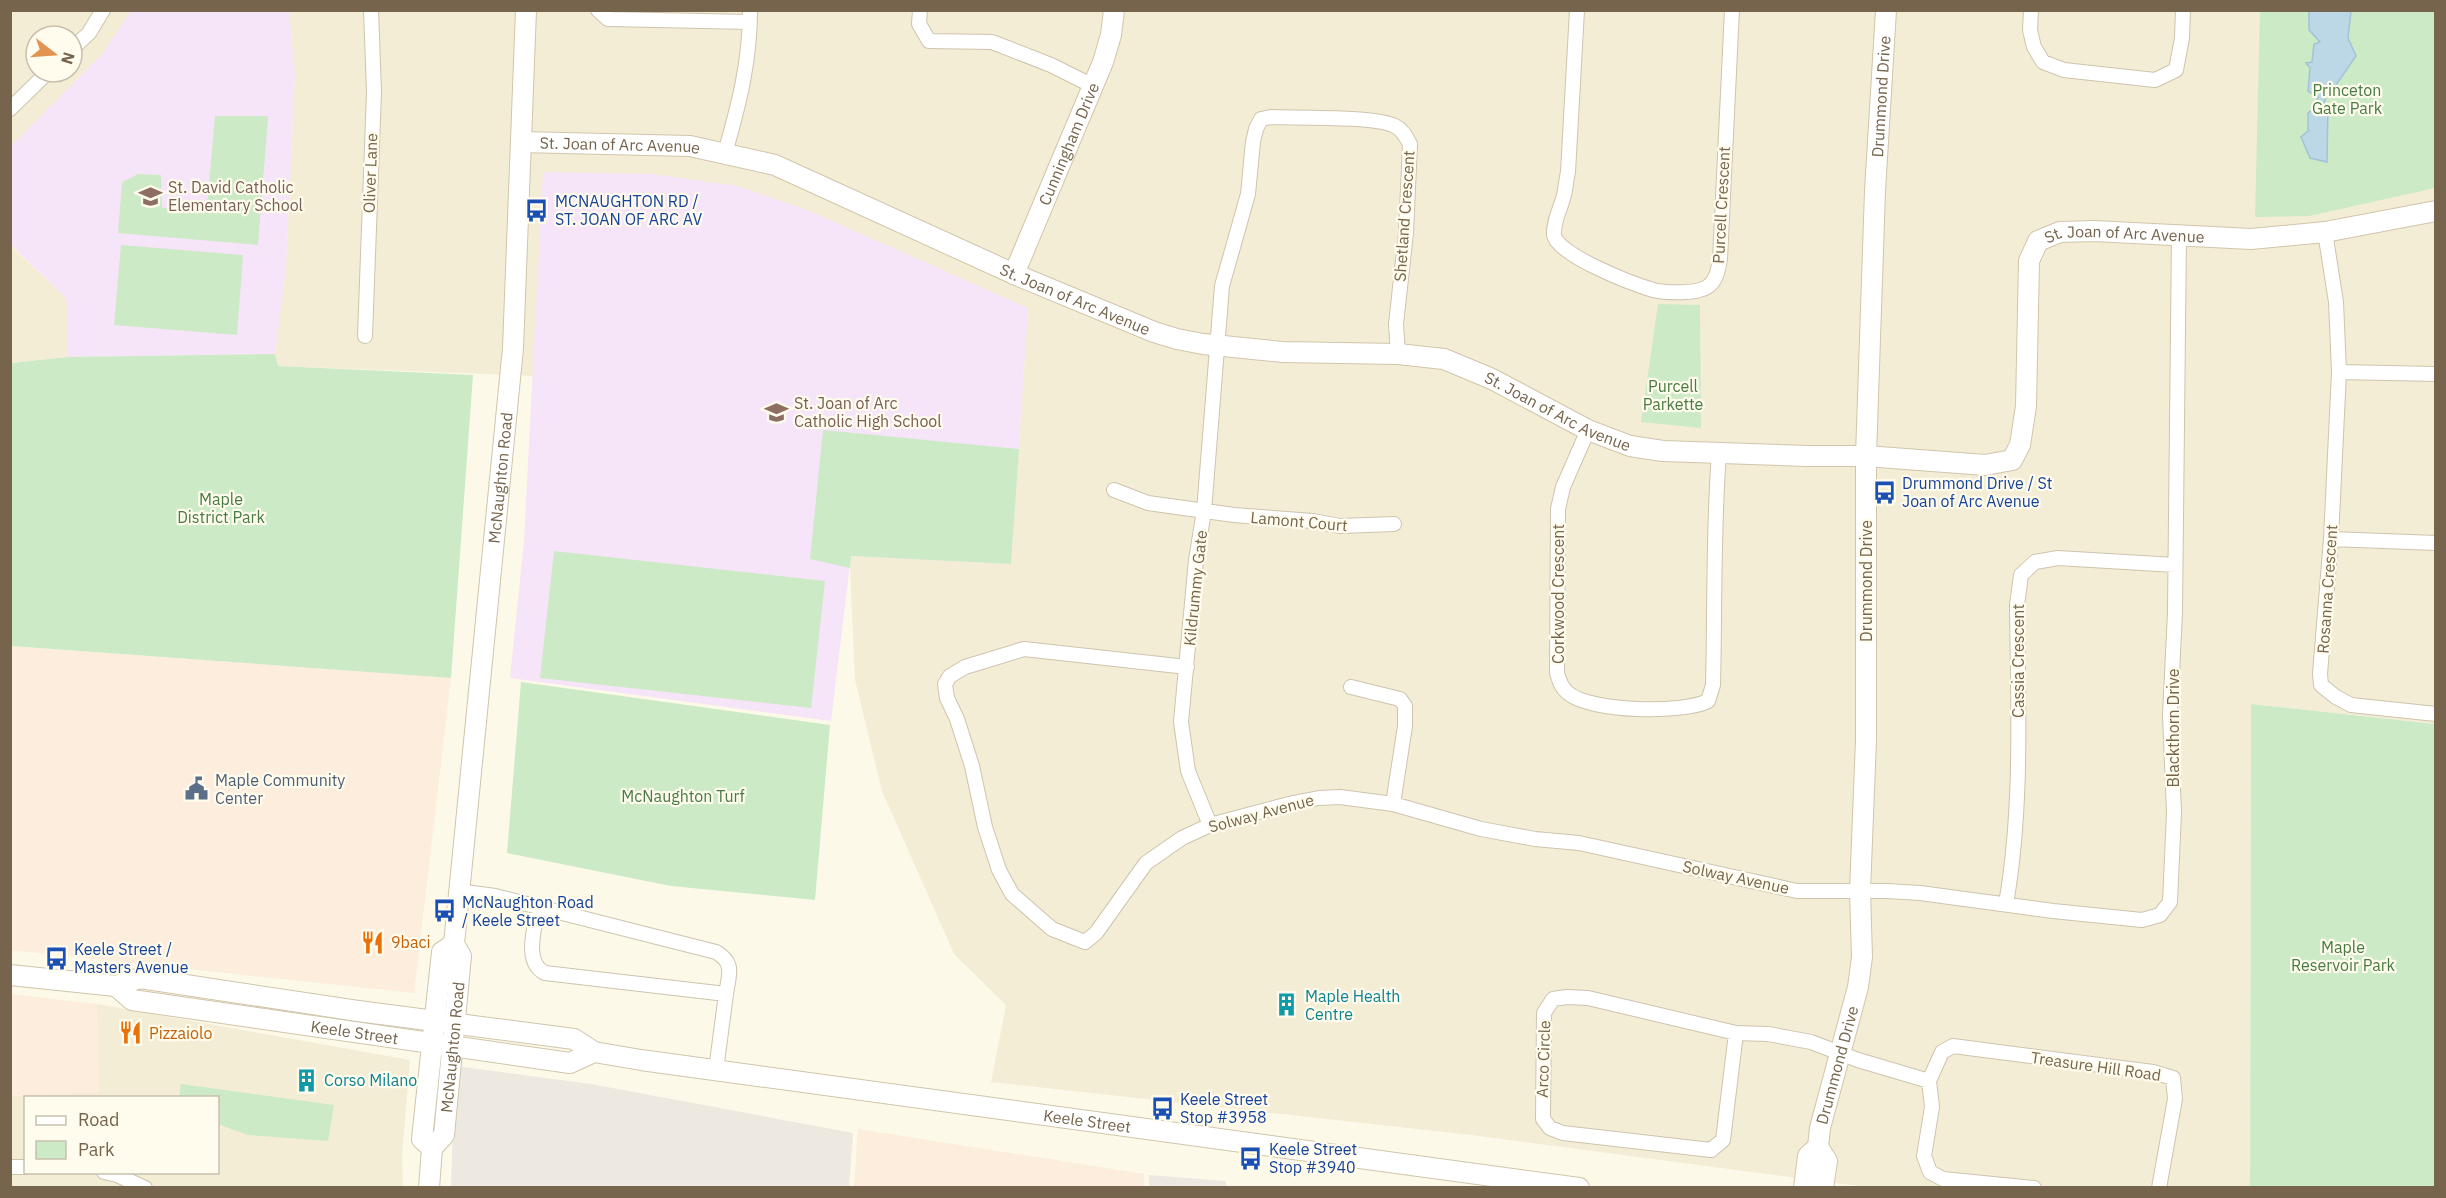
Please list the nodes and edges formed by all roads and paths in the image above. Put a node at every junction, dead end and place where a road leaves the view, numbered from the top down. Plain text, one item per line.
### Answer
1 (103, 10) edge
2 (370, 10) edge
3 (526, 10) edge
4 (598, 10) edge
5 (920, 10) edge
6 (1114, 10) edge
7 (1577, 10) edge
8 (1732, 10) edge
9 (1886, 10) edge
10 (2031, 10) edge
11 (2183, 10) edge
12 (750, 16) edge
13 (84, 38) edge
14 (36, 84) edge
15 (1093, 86) junction
16 (10, 109) edge
17 (521, 142) junction
18 (725, 153) junction
19 (2436, 211) edge
20 (2325, 232) junction
21 (2179, 236) junction
22 (1014, 274) junction
23 (365, 336) dead end
24 (1217, 345) junction
25 (1398, 354) junction
26 (2339, 372) junction
27 (2436, 374) edge
28 (1588, 430) junction
29 (1719, 453) junction
30 (1866, 456) junction
31 (1114, 490) dead end
32 (1204, 511) junction
33 (1394, 524) dead end
34 (2331, 539) junction
35 (2436, 543) edge
36 (2175, 565) junction
37 (1187, 667) junction
38 (1351, 687) dead end
39 (2436, 714) edge
40 (1393, 804) junction
41 (1210, 825) junction
42 (459, 891) junction
43 (1860, 891) junction
44 (2006, 904) junction
45 (538, 907) junction
46 (454, 944) junction
47 (10, 975) edge
48 (116, 986) junction
49 (726, 994) junction
50 (434, 1020) junction
51 (454, 1023) junction
52 (1736, 1032) junction
53 (441, 1046) junction
54 (594, 1052) junction
55 (1840, 1053) junction
56 (716, 1070) junction
57 (1929, 1081) junction
58 (1818, 1147) junction
59 (110, 1174) edge
60 (145, 1188) edge
61 (429, 1188) edge
62 (1579, 1188) edge
63 (1804, 1188) edge
64 (1823, 1188) edge
65 (2034, 1188) edge
66 (2159, 1188) edge

1 - 13 street
2 - 23 street, Oliver Lane
3 - 17 street, McNaughton Road
4 - 12 street
5 - 15 street
6 - 15 street, Cunningham Drive
7 - 8 street, Purcell Crescent
9 - 30 street, Drummond Drive
10 - 11 street
12 - 18 street
14 - 16 street
15 - 22 street, Cunningham Drive
17 - 18 street, St. Joan of Arc Avenue
17 - 42 street, McNaughton Road
18 - 22 street, St. Joan of Arc Avenue
19 - 20 street, St. Joan of Arc Avenue
20 - 21 street, St. Joan of Arc Avenue
20 - 26 street, Rosanna Crescent
21 - 30 street, St. Joan of Arc Avenue
21 - 36 street, Blackthorn Drive
22 - 24 street, St. Joan of Arc Avenue
24 - 25 street, St. Joan of Arc Avenue
24 - 25 street, Shetland Crescent
24 - 32 street, Kildrummy Gate
25 - 28 street, St. Joan of Arc Avenue
26 - 27 street
26 - 34 street, Rosanna Crescent
28 - 29 street, St. Joan of Arc Avenue
28 - 29 street, Corkwood Crescent
29 - 30 street, St. Joan of Arc Avenue
30 - 43 street, Drummond Drive
31 - 32 street, Lamont Court
32 - 33 street, Lamont Court
32 - 37 street, Kildrummy Gate
34 - 35 street
34 - 39 street, Rosanna Crescent
36 - 44 street, Cassia Crescent
36 - 44 street, Blackthorn Drive
37 - 41 street, Kildrummy Gate
37 - 41 street, Solway Avenue
38 - 40 street
40 - 41 street, Solway Avenue
40 - 43 street, Solway Avenue
42 - 45 street
42 - 46 street, McNaughton Road
43 - 44 street, Blackthorn Drive
43 - 55 street, Drummond Drive
45 - 49 street
45 - 49 street
46 - 50 street, McNaughton Road
46 - 51 street, McNaughton Road
47 - 48 street, Keele Street
48 - 50 street, Keele Street
48 - 53 street, Keele Street
49 - 56 street
50 - 51 street, Keele Street
50 - 53 street, McNaughton Road
51 - 53 street, McNaughton Road
51 - 54 street, Keele Street
52 - 52 street, Arco Circle
52 - 55 street, Arco Circle
53 - 54 street, Keele Street
53 - 61 street, McNaughton Road
54 - 56 street, Keele Street
55 - 57 street
55 - 58 street, Drummond Drive
56 - 62 street, Keele Street
57 - 65 street, Treasure Hill Road
57 - 66 street, Treasure Hill Road
58 - 63 street, Drummond Drive
58 - 64 street, Drummond Drive
59 - 60 street

